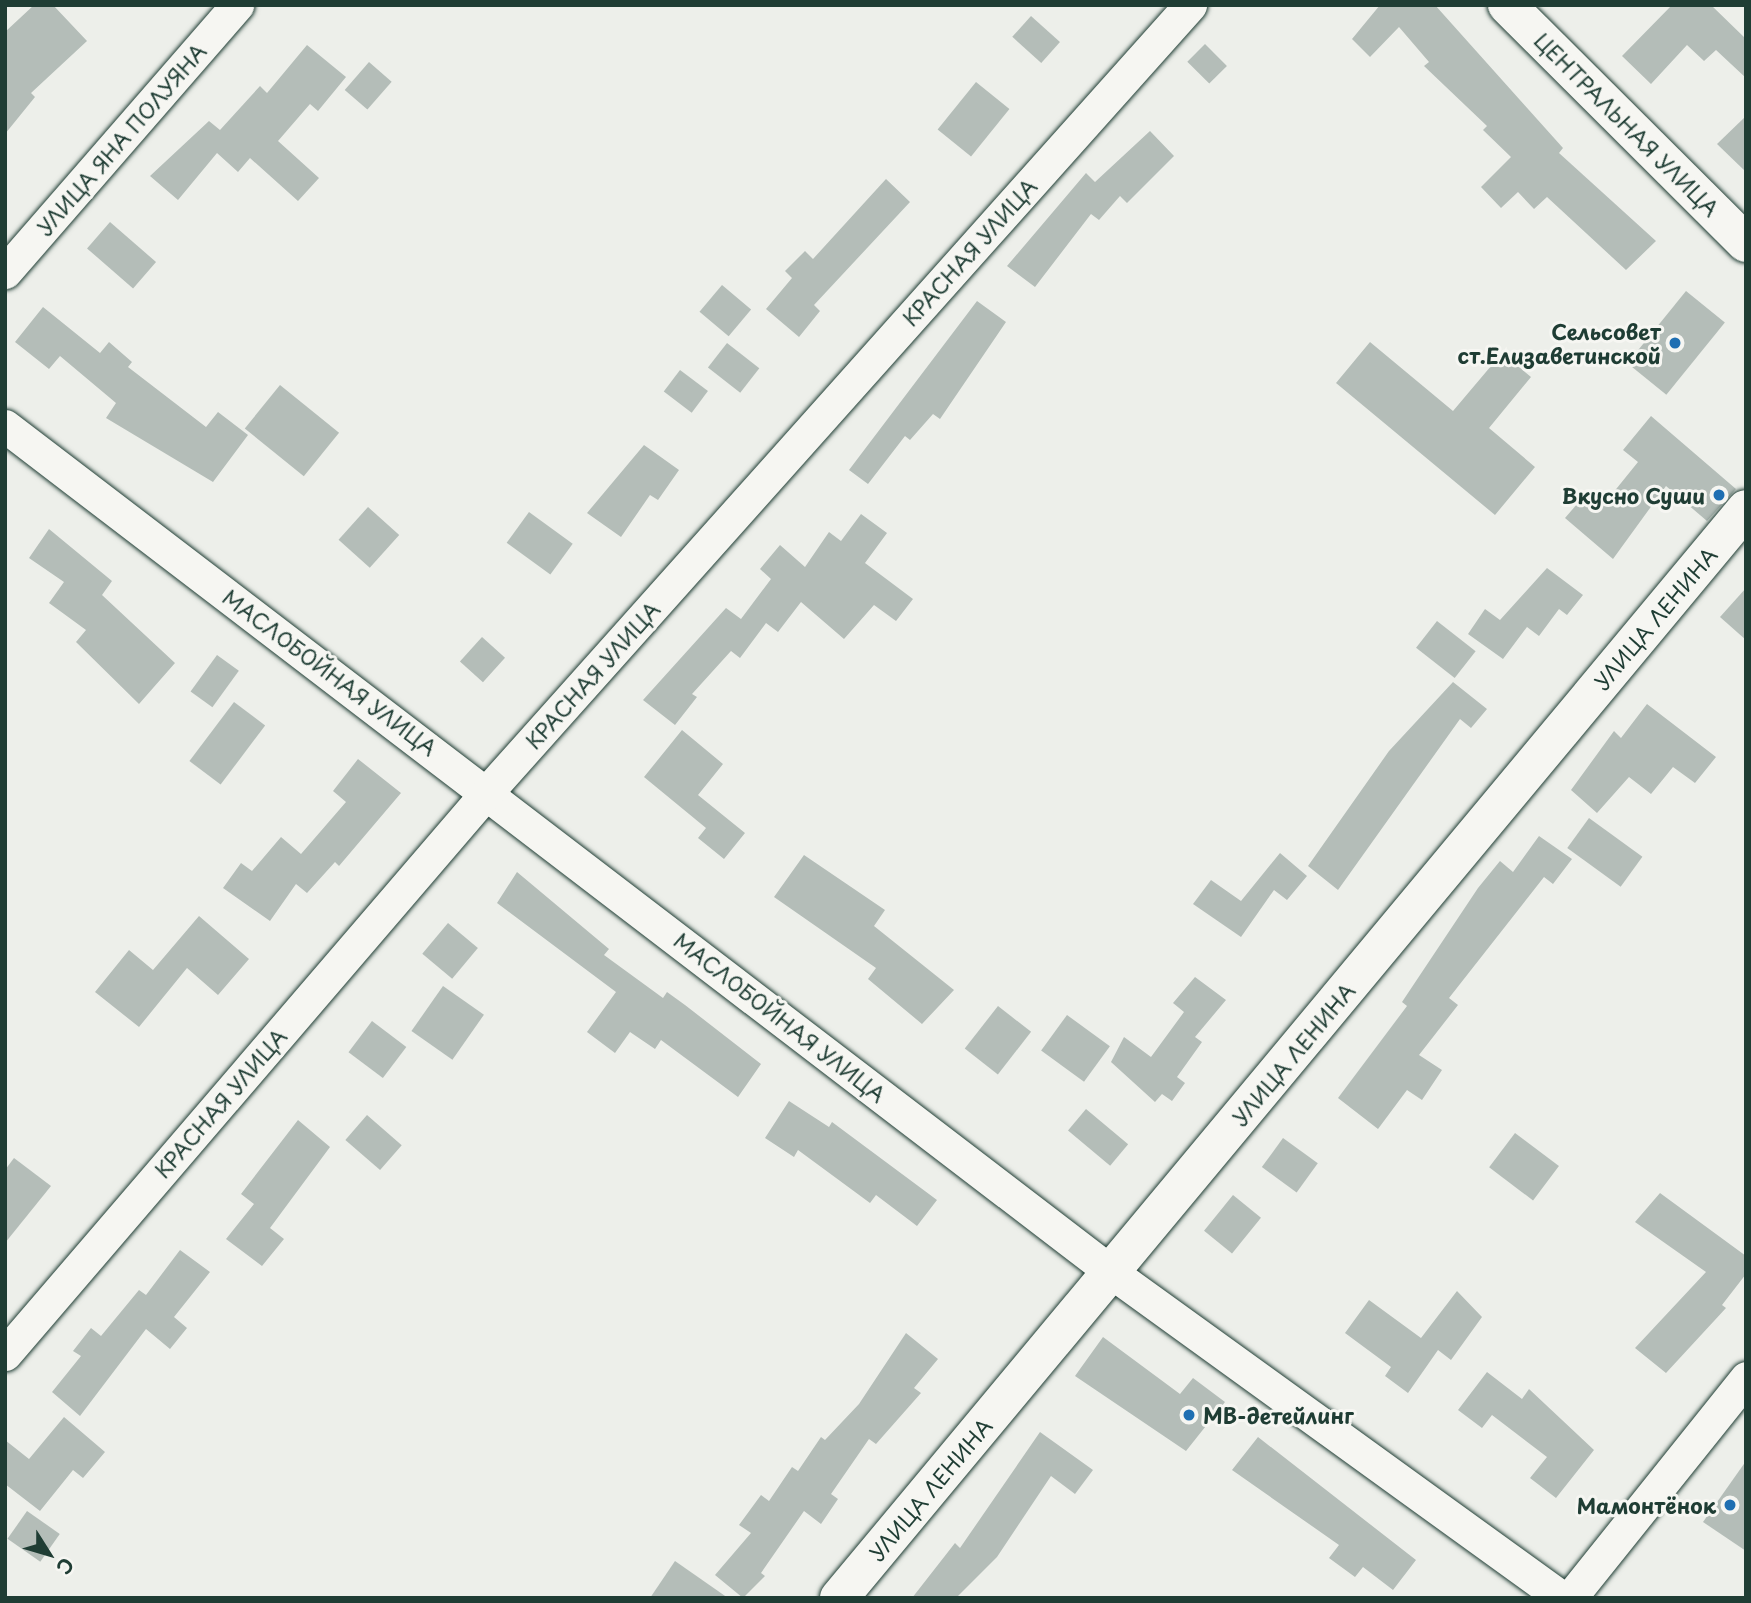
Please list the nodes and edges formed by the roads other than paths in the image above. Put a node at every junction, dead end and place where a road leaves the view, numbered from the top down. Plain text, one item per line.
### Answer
1 (237, 5) edge
2 (1190, 5) edge
3 (1507, 5) edge
4 (1746, 243) edge
5 (5, 272) edge
6 (5, 426) edge
7 (1746, 509) edge
8 (488, 791) junction
9 (1111, 1272) junction
10 (5, 1354) edge
11 (1746, 1378) edge
12 (839, 1598) edge
13 (1563, 1598) edge
14 (1570, 1598) edge

1 - 5 street, УЛИЦА ЯНА ПОЛУЯНА
2 - 8 street, КРАСНАЯ УЛИЦА
3 - 4 street, ЦЕНТРАЛЬНАЯ УЛИЦА
6 - 8 street, МАСЛОБОЙНАЯ УЛИЦА
7 - 9 street, УЛИЦА ЛЕНИНА
8 - 9 street, МАСЛОБОЙНАЯ УЛИЦА
8 - 10 street, КРАСНАЯ УЛИЦА
9 - 12 street, УЛИЦА ЛЕНИНА
9 - 13 street, МАСЛОБОЙНАЯ УЛИЦА
11 - 14 street

